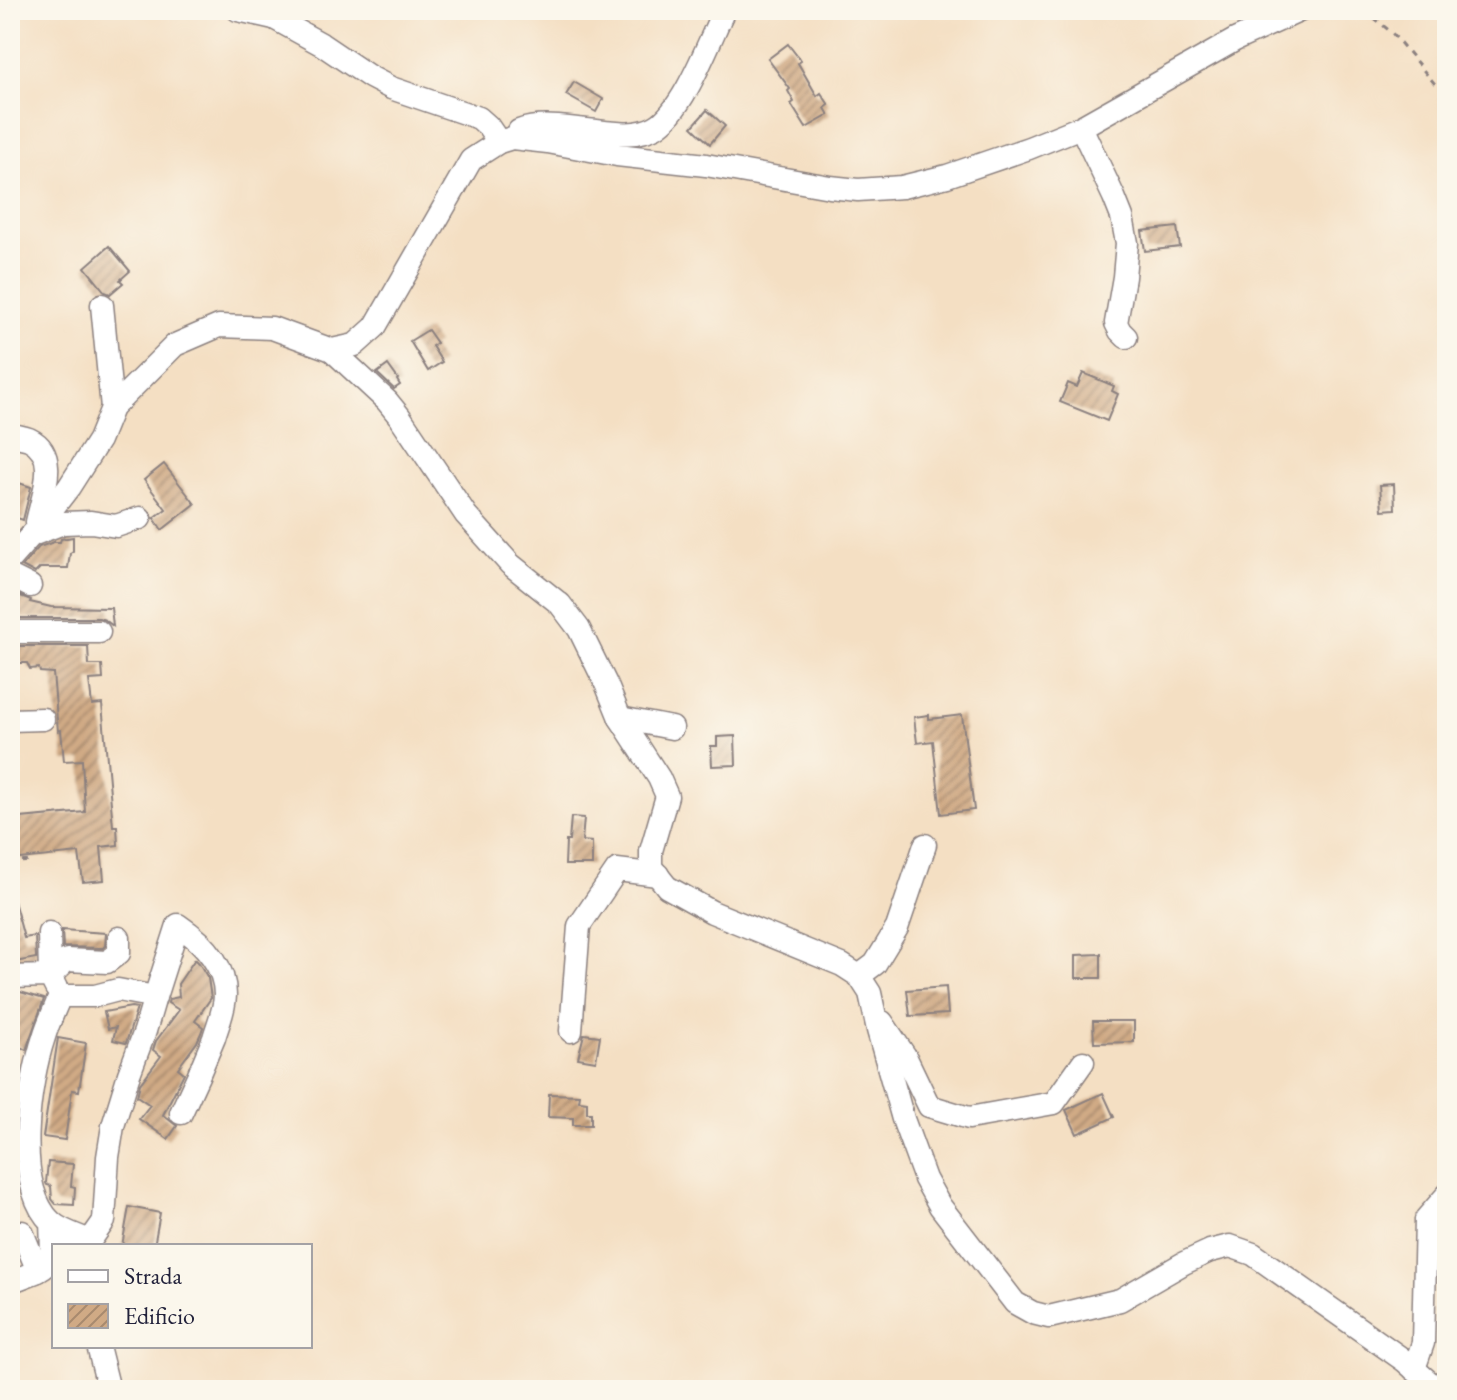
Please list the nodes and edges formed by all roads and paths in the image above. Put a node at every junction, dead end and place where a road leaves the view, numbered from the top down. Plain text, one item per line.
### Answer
1 (238, 10) edge
2 (724, 10) edge
3 (1301, 10) edge
4 (1365, 10) edge
5 (1447, 90) edge
6 (1081, 127) junction
7 (506, 140) junction
8 (102, 305) dead end
9 (1126, 337) dead end
10 (332, 350) junction
11 (112, 408) junction
12 (10, 434) edge
13 (140, 518) dead end
14 (33, 533) junction
15 (10, 559) edge
16 (10, 632) edge
17 (99, 632) dead end
18 (620, 718) junction
19 (43, 719) dead end
20 (10, 720) edge
21 (672, 728) dead end
22 (925, 845) dead end
23 (30, 861) dead end
24 (10, 863) edge
25 (658, 875) junction
26 (49, 933) dead end
27 (119, 938) dead end
28 (859, 976) junction
29 (10, 977) edge
30 (55, 986) junction
31 (155, 997) junction
32 (873, 1009) junction
33 (571, 1031) dead end
34 (1083, 1062) dead end
35 (181, 1113) dead end
36 (1447, 1195) edge
37 (51, 1222) junction
38 (10, 1237) edge
39 (52, 1244) edge
40 (60, 1244) edge
41 (52, 1260) edge
42 (38, 1271) junction
43 (10, 1282) edge
44 (98, 1348) edge
45 (1414, 1369) junction
46 (109, 1390) edge
47 (1438, 1390) edge

1 - 7 street
2 - 7 street
3 - 6 street
4 - 5 path
6 - 7 street
6 - 9 street
7 - 10 street
8 - 11 street
10 - 11 street
10 - 18 street
11 - 14 street
12 - 14 street
13 - 14 street
14 - 15 street
16 - 17 street
18 - 21 street
18 - 25 street
19 - 20 street
22 - 28 street
23 - 24 path
25 - 28 street
25 - 33 street
26 - 30 street
27 - 30 street
28 - 32 street
29 - 30 street
30 - 31 street
30 - 37 street
31 - 35 street
31 - 37 street
32 - 34 street
32 - 45 street
36 - 45 street
37 - 39 street
37 - 40 street
38 - 42 street
41 - 42 street
42 - 43 street
44 - 46 street
45 - 47 street

